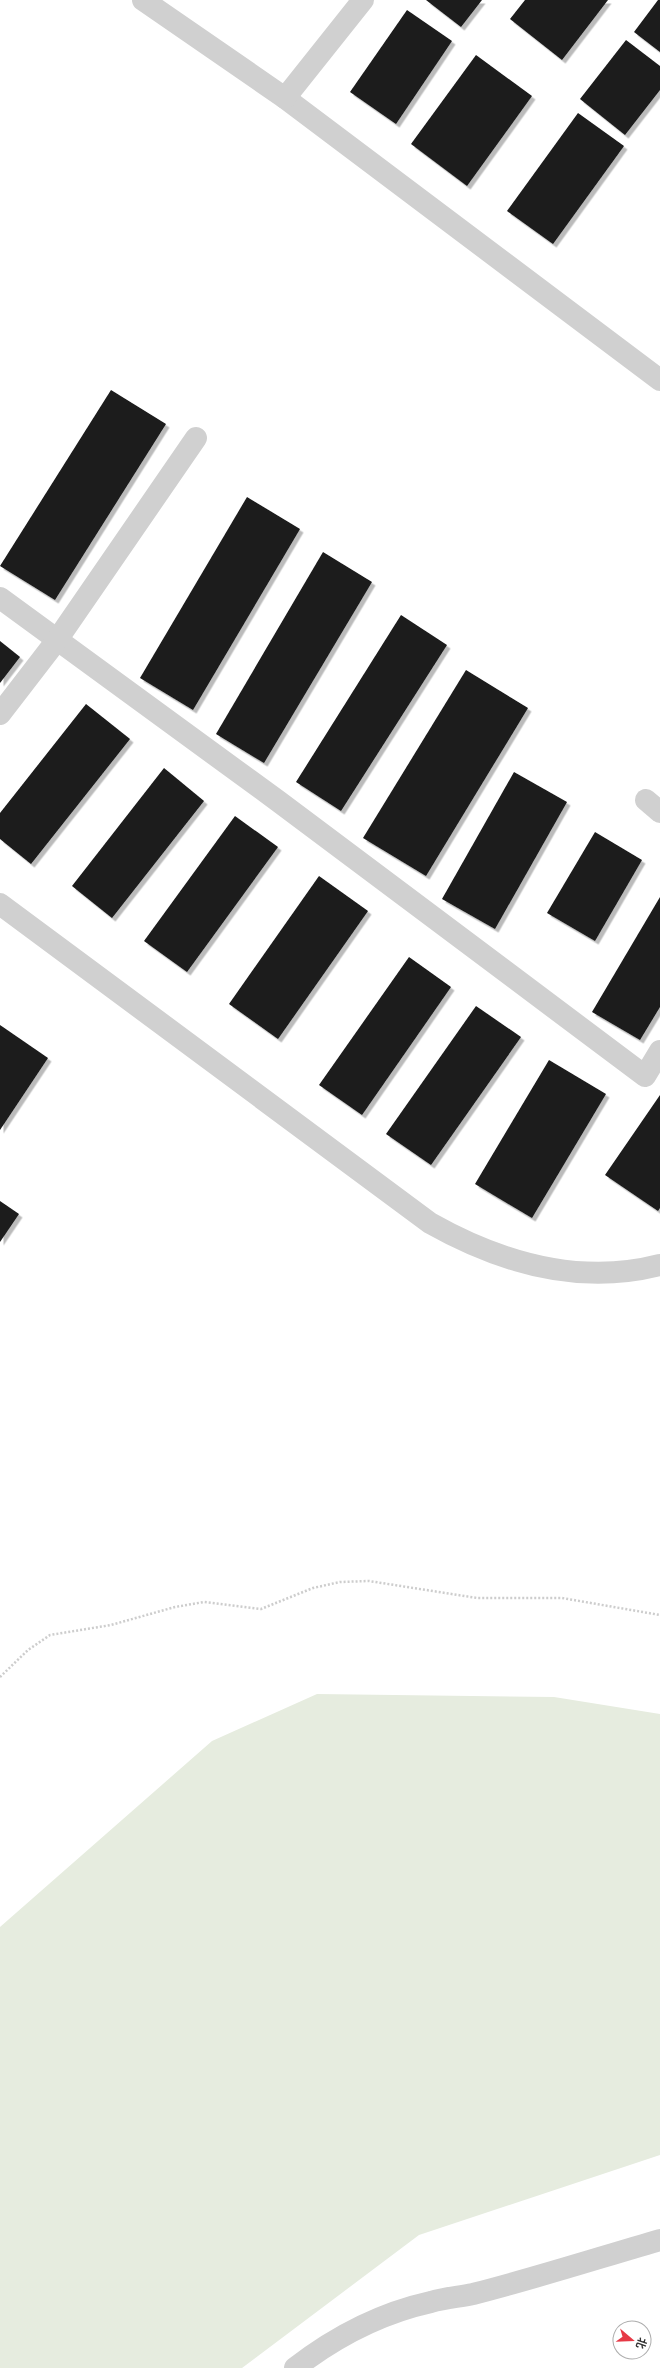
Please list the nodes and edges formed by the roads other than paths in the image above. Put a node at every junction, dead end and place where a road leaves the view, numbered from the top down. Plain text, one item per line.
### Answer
1 (143, 0) edge
2 (363, 0) edge
3 (285, 98) junction
4 (660, 380) edge
5 (196, 438) dead end
6 (0, 598) edge
7 (56, 640) junction
8 (0, 714) edge
9 (0, 904) edge
10 (660, 1051) edge
11 (660, 1265) edge
12 (660, 2240) edge
13 (295, 2368) edge

1 - 3 street
2 - 3 street
3 - 4 street
5 - 7 street
6 - 7 street
7 - 8 street
7 - 10 street
9 - 11 street
12 - 13 street

